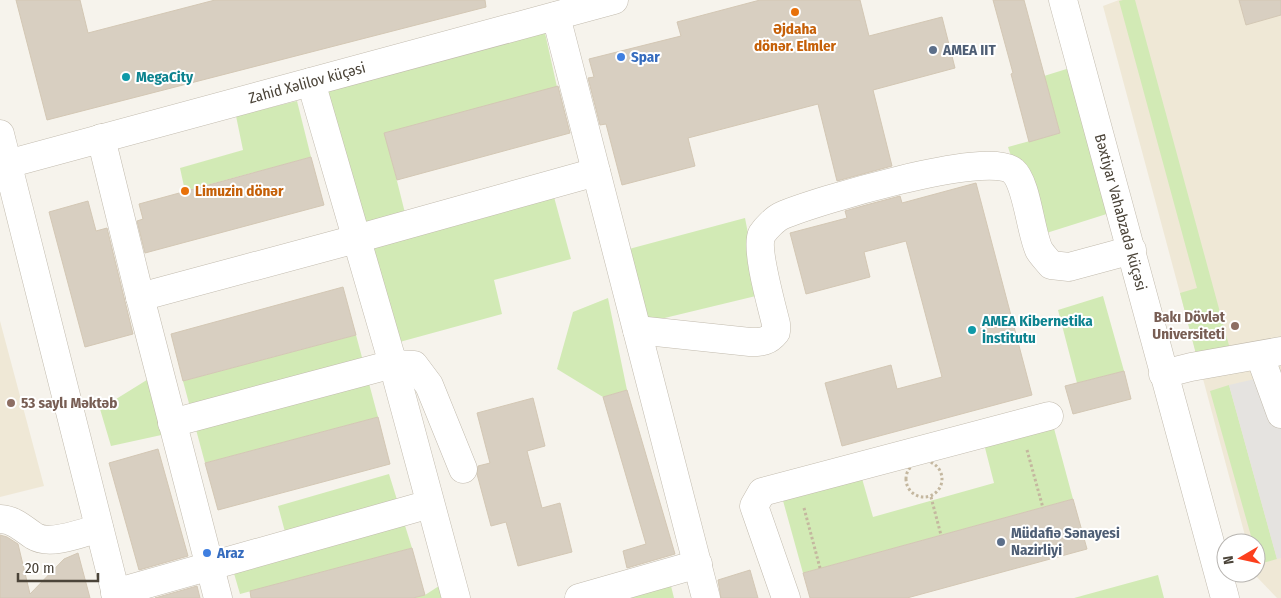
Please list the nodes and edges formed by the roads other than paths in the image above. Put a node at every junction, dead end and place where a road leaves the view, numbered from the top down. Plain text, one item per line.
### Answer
1 (614, 0) edge
2 (1063, 0) edge
3 (556, 16) junction
4 (312, 82) junction
5 (0, 134) edge
6 (101, 138) junction
7 (4, 165) edge
8 (596, 172) junction
9 (356, 239) junction
10 (1132, 250) junction
11 (140, 297) junction
12 (637, 330) junction
13 (1271, 353) edge
14 (393, 364) junction
15 (1164, 374) junction
16 (1281, 414) edge
17 (1049, 416) dead end
18 (172, 423) junction
19 (463, 469) dead end
20 (430, 504) junction
21 (0, 518) edge
22 (99, 528) junction
23 (698, 564) junction
24 (209, 566) junction
25 (116, 596) edge
26 (218, 598) edge
27 (456, 598) edge
28 (580, 598) edge
29 (706, 598) edge
30 (786, 598) edge
31 (1225, 598) edge

1 - 3 street, Zahid Xəlilov küçəsi
2 - 10 street, Bəxtiyar Vahabzadə küçəsi
3 - 4 street, Zahid Xəlilov küçəsi
3 - 8 street
4 - 6 street, Zahid Xəlilov küçəsi
4 - 9 street
5 - 7 street
6 - 7 street, Zahid Xəlilov küçəsi
6 - 11 street
7 - 22 street
8 - 9 street
8 - 12 street
9 - 11 street
9 - 14 street
10 - 12 street
10 - 15 street, Bəxtiyar Vahabzadə küçəsi
11 - 18 street
12 - 23 street
13 - 15 street
13 - 16 street
14 - 18 street
14 - 19 street
14 - 20 street
15 - 31 street, Bəxtiyar Vahabzadə küçəsi
17 - 30 street
18 - 24 street
20 - 24 street
20 - 27 street
21 - 22 street
22 - 25 street
23 - 28 street
23 - 29 street
24 - 25 street
24 - 26 street

